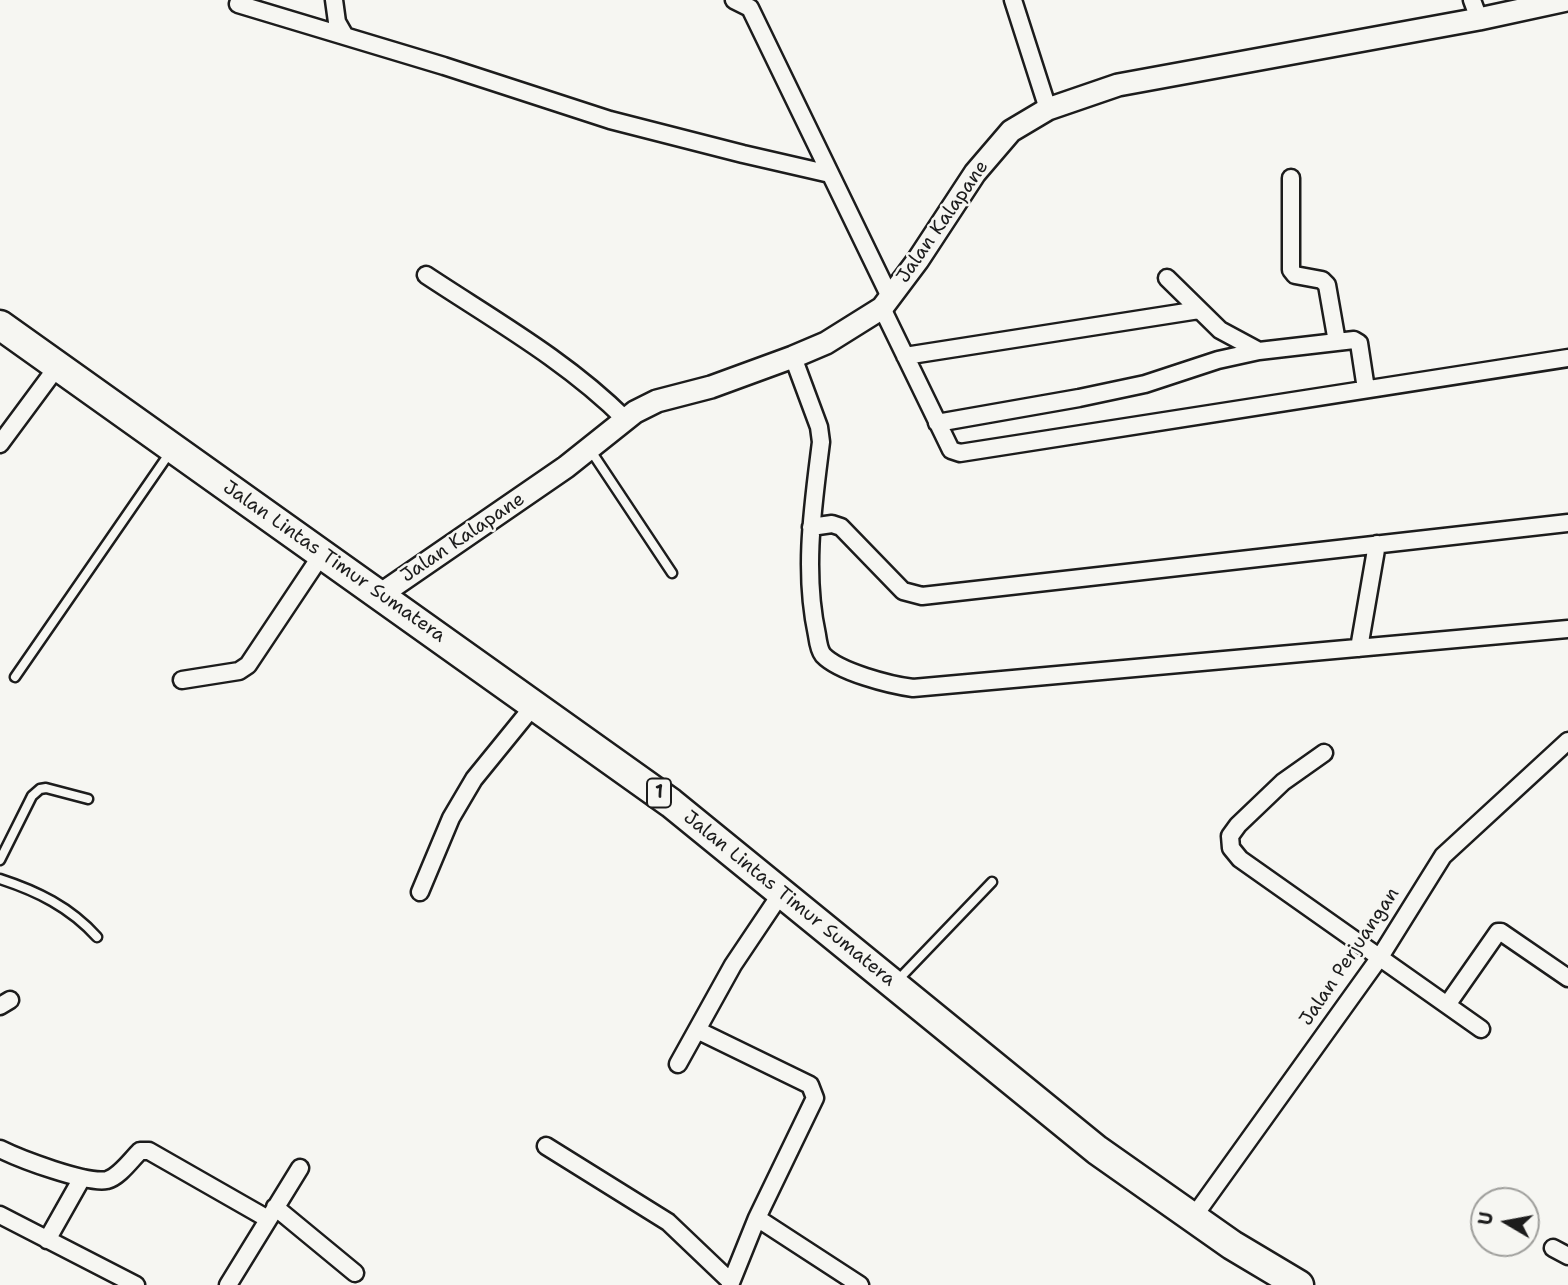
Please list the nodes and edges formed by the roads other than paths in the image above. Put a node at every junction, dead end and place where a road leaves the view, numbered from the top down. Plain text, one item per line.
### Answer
1 (334, 0) edge
2 (734, 0) edge
3 (1013, 0) edge
4 (1567, 0) edge
5 (239, 4) dead end
6 (757, 4) edge
7 (1475, 9) edge
8 (345, 36) junction
9 (1048, 109) junction
10 (830, 174) junction
11 (1291, 178) dead end
12 (426, 275) dead end
13 (1167, 278) dead end
14 (886, 302) junction
15 (1199, 310) junction
16 (0, 325) edge
17 (1337, 342) junction
18 (1259, 351) junction
19 (905, 356) junction
20 (793, 357) junction
21 (1568, 358) edge
22 (57, 367) junction
23 (1366, 389) junction
24 (625, 419) junction
25 (937, 423) junction
26 (0, 444) edge
27 (589, 448) junction
28 (173, 449) junction
29 (1568, 523) edge
30 (811, 527) junction
31 (1377, 544) junction
32 (322, 554) junction
33 (672, 573) dead end
34 (380, 595) junction
35 (1568, 629) edge
36 (1359, 648) junction
37 (15, 677) dead end
38 (182, 680) dead end
39 (536, 704) junction
40 (1568, 741) edge
41 (1324, 753) dead end
42 (88, 799) dead end
43 (0, 860) edge
44 (0, 878) edge
45 (992, 882) dead end
46 (421, 892) dead end
47 (782, 892) junction
48 (97, 937) dead end
49 (1380, 957) junction
50 (1568, 978) edge
51 (894, 984) junction
52 (1447, 1005) junction
53 (1481, 1029) dead end
54 (697, 1030) junction
55 (678, 1064) dead end
56 (546, 1146) dead end
57 (0, 1149) edge
58 (300, 1168) dead end
59 (82, 1178) junction
60 (272, 1213) junction
61 (0, 1215) edge
62 (757, 1218) junction
63 (1192, 1219) junction
64 (47, 1240) junction
65 (1553, 1248) dead end
66 (1568, 1256) edge
67 (355, 1273) dead end
68 (730, 1284) edge
69 (136, 1285) edge
70 (228, 1285) edge
71 (860, 1285) edge
72 (1298, 1285) edge

1 - 8 street
2 - 6 street
3 - 9 street
4 - 7 street, Jalan Kalapane
5 - 8 street
6 - 10 street
7 - 9 street, Jalan Kalapane
8 - 10 street
9 - 14 street, Jalan Kalapane
10 - 14 street
11 - 17 street
12 - 24 street
13 - 15 street
14 - 19 street
14 - 20 street, Jalan Kalapane
15 - 18 street
15 - 19 street
16 - 22 highway, Jalan Lintas Timur Sumatera / 1
17 - 18 street
17 - 23 street
18 - 25 street
19 - 25 street
20 - 24 street, Jalan Kalapane
20 - 30 street
21 - 23 street
22 - 26 street
22 - 28 highway, Jalan Lintas Timur Sumatera / 1
23 - 25 street
24 - 27 street, Jalan Kalapane
27 - 33 lane
27 - 34 street, Jalan Kalapane
28 - 32 highway, Jalan Lintas Timur Sumatera / 1
28 - 37 lane
29 - 31 street
30 - 31 street
30 - 36 street
31 - 36 street
32 - 34 highway, Jalan Lintas Timur Sumatera / 1
32 - 38 street
34 - 39 highway, Jalan Lintas Timur Sumatera / 1
35 - 36 street
39 - 46 street
39 - 47 highway, Jalan Lintas Timur Sumatera / 1
40 - 49 street, Jalan Perjuangan
41 - 49 street
42 - 43 lane
44 - 48 lane
45 - 51 lane
47 - 51 highway, Jalan Lintas Timur Sumatera / 1
47 - 54 street
49 - 52 street
49 - 63 street, Jalan Perjuangan
50 - 52 street
51 - 63 highway, Jalan Lintas Timur Sumatera / 1
52 - 53 street
54 - 55 street
54 - 62 street
56 - 68 street
57 - 59 street
58 - 60 street
59 - 60 street
59 - 64 street
60 - 67 street
60 - 70 street
61 - 64 street
62 - 68 street
62 - 71 street
63 - 72 highway, Jalan Lintas Timur Sumatera / 1
64 - 69 street
65 - 66 street

